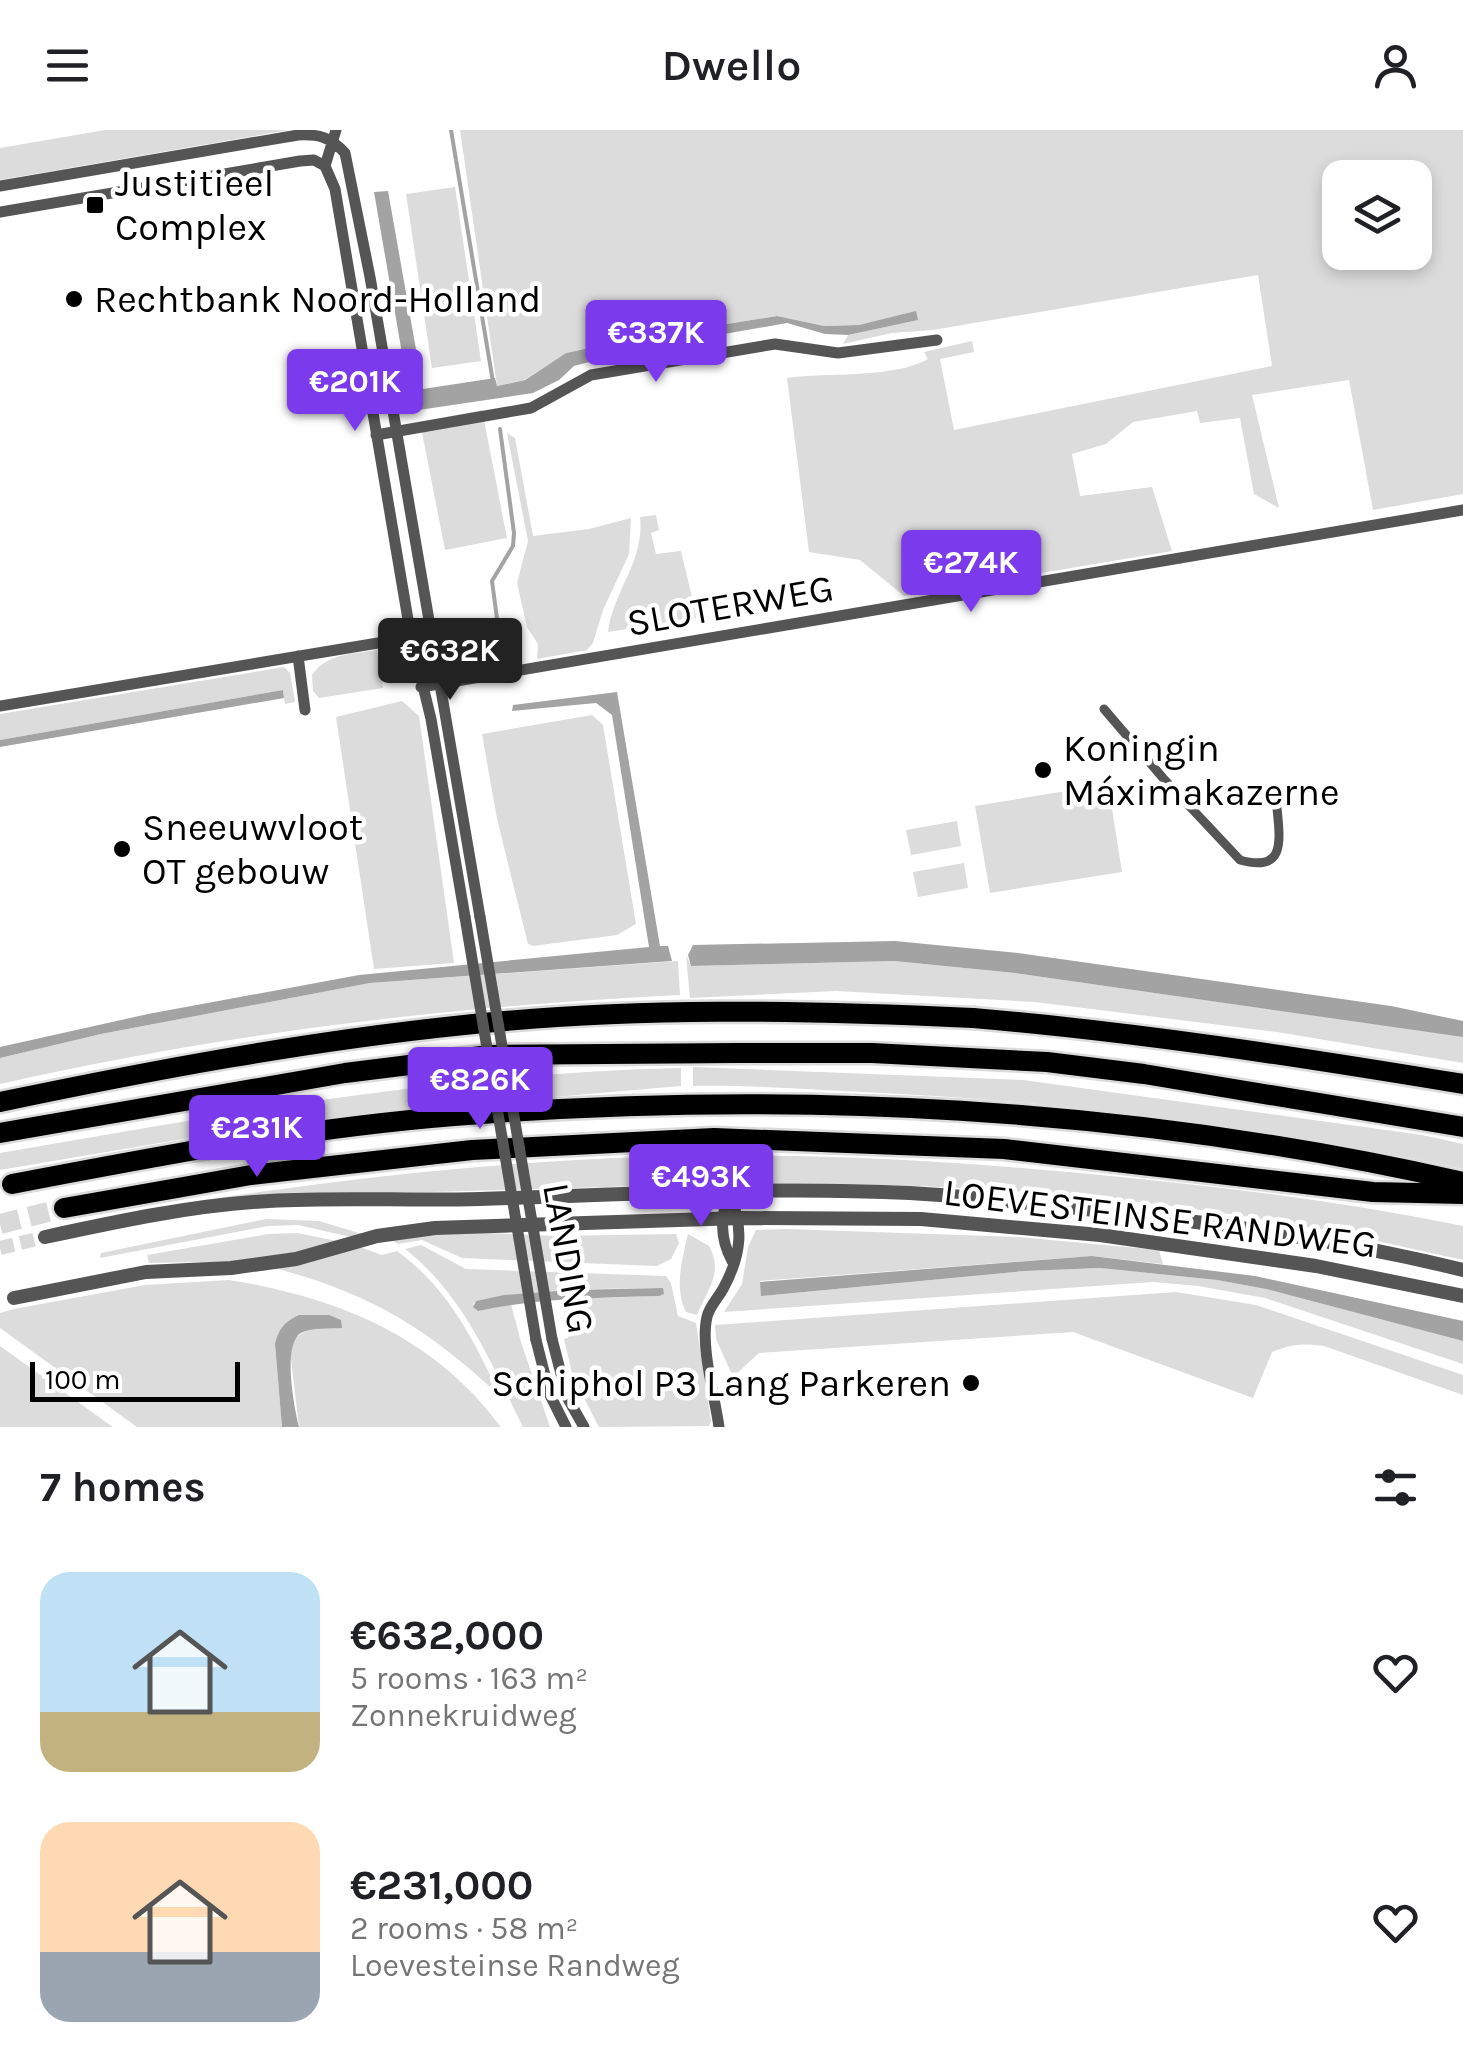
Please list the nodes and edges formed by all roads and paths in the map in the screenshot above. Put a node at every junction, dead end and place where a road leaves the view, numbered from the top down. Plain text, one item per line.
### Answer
1 (334, 135) edge
2 (324, 166) junction
3 (0, 186) edge
4 (0, 212) edge
5 (937, 340) dead end
6 (397, 432) junction
7 (376, 435) junction
8 (1463, 510) edge
9 (432, 634) junction
10 (411, 637) junction
11 (298, 656) junction
12 (440, 684) junction
13 (421, 687) junction
14 (0, 706) edge
15 (1104, 709) dead end
16 (305, 710) dead end
17 (1277, 808) dead end
18 (1463, 1084) edge
19 (0, 1102) edge
20 (1463, 1128) edge
21 (0, 1133) edge
22 (1463, 1182) edge
23 (12, 1184) dead end
24 (729, 1191) junction
25 (1463, 1194) edge
26 (64, 1208) tunnel mouth
27 (740, 1218) junction
28 (721, 1220) junction
29 (46, 1237) tunnel mouth
30 (732, 1261) junction
31 (1463, 1270) edge
32 (1463, 1296) edge
33 (14, 1298) dead end
34 (566, 1427) edge
35 (584, 1427) edge
36 (720, 1427) edge

1 - 2 street
1 - 3 street
1 - 6 street, LANDING
2 - 4 street
2 - 7 street, LANDING
5 - 6 street
6 - 7 street
6 - 9 street, LANDING
7 - 10 street, LANDING
8 - 12 street, SLOTERWEG
9 - 10 street
9 - 12 street, LANDING
10 - 11 street
10 - 13 street, LANDING
11 - 14 street
11 - 16 street
12 - 13 street, SLOTERWEG
12 - 35 street, LANDING, bridge
13 - 34 street, LANDING, bridge
15 - 17 street
18 - 19 highway
20 - 21 highway
22 - 23 highway
24 - 27 street
24 - 28 street
24 - 29 street, LOEVESTEINSE RANDWEG
24 - 31 street, LOEVESTEINSE RANDWEG
25 - 26 highway
27 - 28 street, LOEVESTEINSE RANDWEG
27 - 30 street
27 - 32 street, LOEVESTEINSE RANDWEG
28 - 30 street
28 - 33 street, LOEVESTEINSE RANDWEG
30 - 36 street

